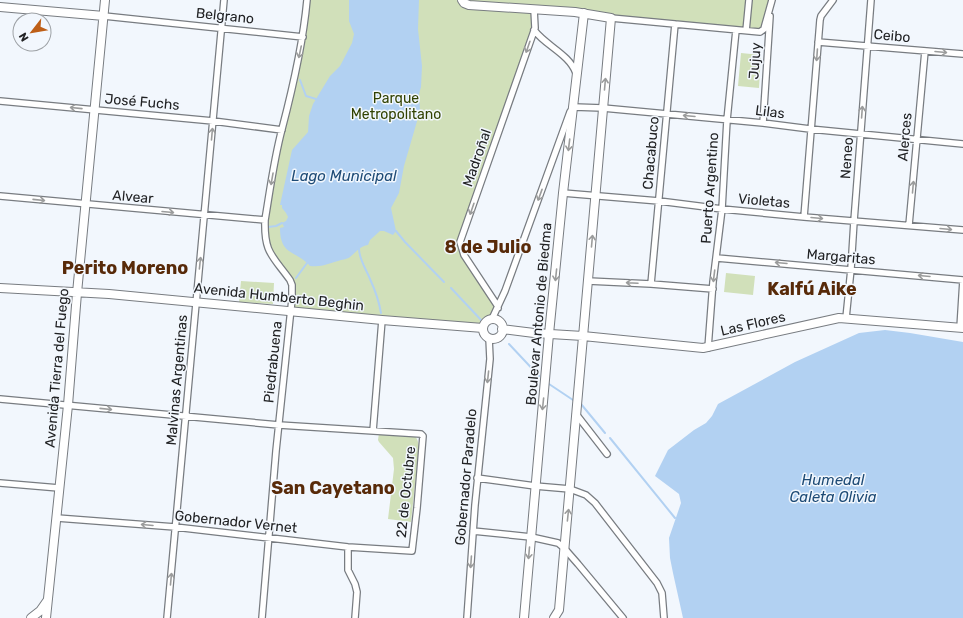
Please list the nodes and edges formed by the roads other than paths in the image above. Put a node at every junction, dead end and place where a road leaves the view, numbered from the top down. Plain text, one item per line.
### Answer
1 (105, 0) edge
2 (224, 0) edge
3 (307, 0) edge
4 (462, 0) edge
5 (749, 0) edge
6 (772, 0) edge
7 (833, 0) edge
8 (871, 0) edge
9 (0, 7) edge
10 (534, 9) junction
11 (584, 13) junction
12 (104, 16) junction
13 (611, 18) junction
14 (675, 24) junction
15 (221, 29) junction
16 (534, 30) junction
17 (736, 30) junction
18 (746, 32) junction
19 (303, 37) junction
20 (818, 42) junction
21 (867, 45) junction
22 (926, 51) junction
23 (963, 54) edge
24 (577, 76) junction
25 (0, 100) edge
26 (574, 106) junction
27 (603, 108) junction
28 (95, 110) junction
29 (667, 114) junction
30 (728, 120) junction
31 (213, 121) junction
32 (763, 123) junction
33 (810, 129) junction
34 (282, 130) junction
35 (860, 133) junction
36 (917, 139) junction
37 (963, 144) edge
38 (563, 193) junction
39 (0, 196) edge
40 (596, 196) junction
41 (659, 201) junction
42 (86, 205) junction
43 (722, 209) junction
44 (205, 215) junction
45 (804, 217) junction
46 (265, 220) junction
47 (854, 221) junction
48 (909, 226) junction
49 (963, 230) edge
50 (716, 258) junction
51 (852, 269) junction
52 (963, 280) edge
53 (588, 281) junction
54 (651, 284) junction
55 (0, 288) edge
56 (713, 289) junction
57 (77, 293) junction
58 (196, 302) junction
59 (498, 308) junction
60 (291, 311) junction
61 (846, 318) junction
62 (492, 319) junction
63 (382, 320) junction
64 (483, 328) junction
65 (962, 328) edge
66 (502, 329) junction
67 (549, 334) junction
68 (583, 336) junction
69 (489, 338) junction
70 (708, 348) junction
71 (0, 399) edge
72 (68, 405) junction
73 (576, 414) junction
74 (187, 417) junction
75 (278, 425) junction
76 (372, 431) junction
77 (607, 454) dead end
78 (477, 478) junction
79 (0, 483) edge
80 (535, 486) junction
81 (59, 488) junction
82 (570, 489) junction
83 (57, 518) junction
84 (175, 527) junction
85 (473, 531) junction
86 (531, 537) junction
87 (269, 538) junction
88 (348, 547) junction
89 (564, 548) junction
90 (412, 551) joint
91 (48, 600) junction
92 (556, 616) edge
93 (31, 618) edge
94 (46, 618) edge
95 (167, 618) edge
96 (262, 618) edge
97 (355, 618) edge
98 (467, 618) edge
99 (524, 618) edge
100 (623, 618) edge
101 (664, 618) edge

1 - 12 street, Avenida Tierra del Fuego
2 - 15 street, Malvinas Argentinas
3 - 19 street, Piedrabuena
4 - 10 street
5 - 18 street
6 - 18 street
6 - 32 street, Jujuy
7 - 20 street
8 - 21 street, Neneo
9 - 12 street, Belgrano
10 - 11 street
10 - 16 street, Madroñal
11 - 13 street
11 - 24 street, Boulevar Antonio de Biedma
12 - 15 street, Belgrano
12 - 28 street, Avenida Tierra del Fuego
13 - 14 street
27 -> 13 street
14 - 17 street
14 - 29 street, Chacabuco
15 - 19 street, Belgrano
15 - 31 street, Malvinas Argentinas
16 - 24 street
16 -> 59 street, Madroñal
17 - 18 street
17 - 30 street, Puerto Argentino
19 -> 34 street, Piedrabuena
20 - 21 street, Ceibo
20 -> 33 street
21 - 22 street, Ceibo
35 -> 21 street, Neneo
22 -> 23 street, Ceibo
22 - 36 street, Alerces
24 - 26 street, Boulevar Antonio de Biedma
28 -> 25 street, José Fuchs
26 - 27 street, Lilas
26 -> 38 street, Boulevar Antonio de Biedma
26 -> 59 street
27 - 29 street, Lilas
27 - 40 street
28 - 31 street, José Fuchs
28 - 42 street, Avenida Tierra del Fuego
30 -> 29 street, Lilas
29 - 41 street, Chacabuco
30 - 32 street, Lilas
30 - 43 street, Puerto Argentino
31 - 34 street, José Fuchs
44 -> 31 street, Malvinas Argentinas
32 - 33 street, Lilas
33 - 35 street, Lilas
33 - 45 street
34 -> 46 street, Piedrabuena
35 - 36 street, Lilas
35 - 47 street, Neneo
36 - 37 street, Lilas
48 -> 36 street, Alerces
38 - 40 street, Violetas
38 -> 67 street, Boulevar Antonio de Biedma
39 -> 42 street, Alvear
40 - 41 street, Violetas
53 -> 40 street
41 - 43 street, Violetas
41 - 54 street, Chacabuco
42 -> 44 street, Alvear
42 - 57 street, Avenida Tierra del Fuego
43 - 45 street, Violetas
43 - 50 street, Puerto Argentino
44 - 46 street, Alvear
58 -> 44 street, Malvinas Argentinas
45 -> 47 street, Violetas
46 - 60 street, Piedrabuena
47 - 48 street, Violetas
47 - 51 street, Neneo
48 -> 49 street, Violetas
51 -> 50 street, Margaritas
50 -> 56 street, Puerto Argentino
52 -> 51 street, Margaritas
51 - 61 street, Neneo
52 - 65 street
54 -> 53 street
53 - 68 street
54 - 56 street
55 - 57 street, Avenida Humberto Beghin
56 - 70 street, Puerto Argentino
57 - 58 street, Avenida Humberto Beghin
57 - 72 street, Avenida Tierra del Fuego
58 - 60 street, Avenida Humberto Beghin
58 - 74 street, Malvinas Argentinas
59 - 62 street
60 - 63 street, Avenida Humberto Beghin
60 - 75 street, Piedrabuena
61 - 65 street, Las Flores
61 - 70 street, Las Flores
62 - 64 street
62 - 66 street
63 - 64 street, Avenida Humberto Beghin
63 - 76 street
64 - 69 street
66 - 67 street
66 - 69 street
67 - 68 street, Las Flores
67 -> 80 street, Boulevar Antonio de Biedma
68 - 70 street, Las Flores
68 - 73 street
69 -> 78 street, Gobernador Paradelo
71 - 72 street
72 -> 74 street
72 - 81 street, Avenida Tierra del Fuego
73 - 77 street
73 - 82 street
74 - 75 street
74 - 84 street, Malvinas Argentinas
75 - 76 street
75 - 87 street, Piedrabuena
76 - 90 street, 22 de Octubre
78 - 80 street
78 - 85 street, Gobernador Paradelo
79 - 81 street
80 - 82 street
80 - 86 street, Boulevar Antonio de Biedma
81 - 83 street, Avenida Tierra del Fuego
89 -> 82 street
82 - 101 street
84 -> 83 street, Gobernador Vernet
83 - 91 street, Avenida Tierra del Fuego
84 - 87 street, Gobernador Vernet
95 -> 84 street, Malvinas Argentinas
85 - 86 street
85 -> 98 street, Gobernador Paradelo
86 - 89 street
86 -> 99 street, Boulevar Antonio de Biedma
87 - 88 street, Gobernador Vernet
87 - 96 street, Piedrabuena
88 - 90 street, Gobernador Vernet
88 - 97 street
89 - 92 street
89 - 100 street
91 - 93 street
91 - 94 street, Avenida Tierra del Fuego

